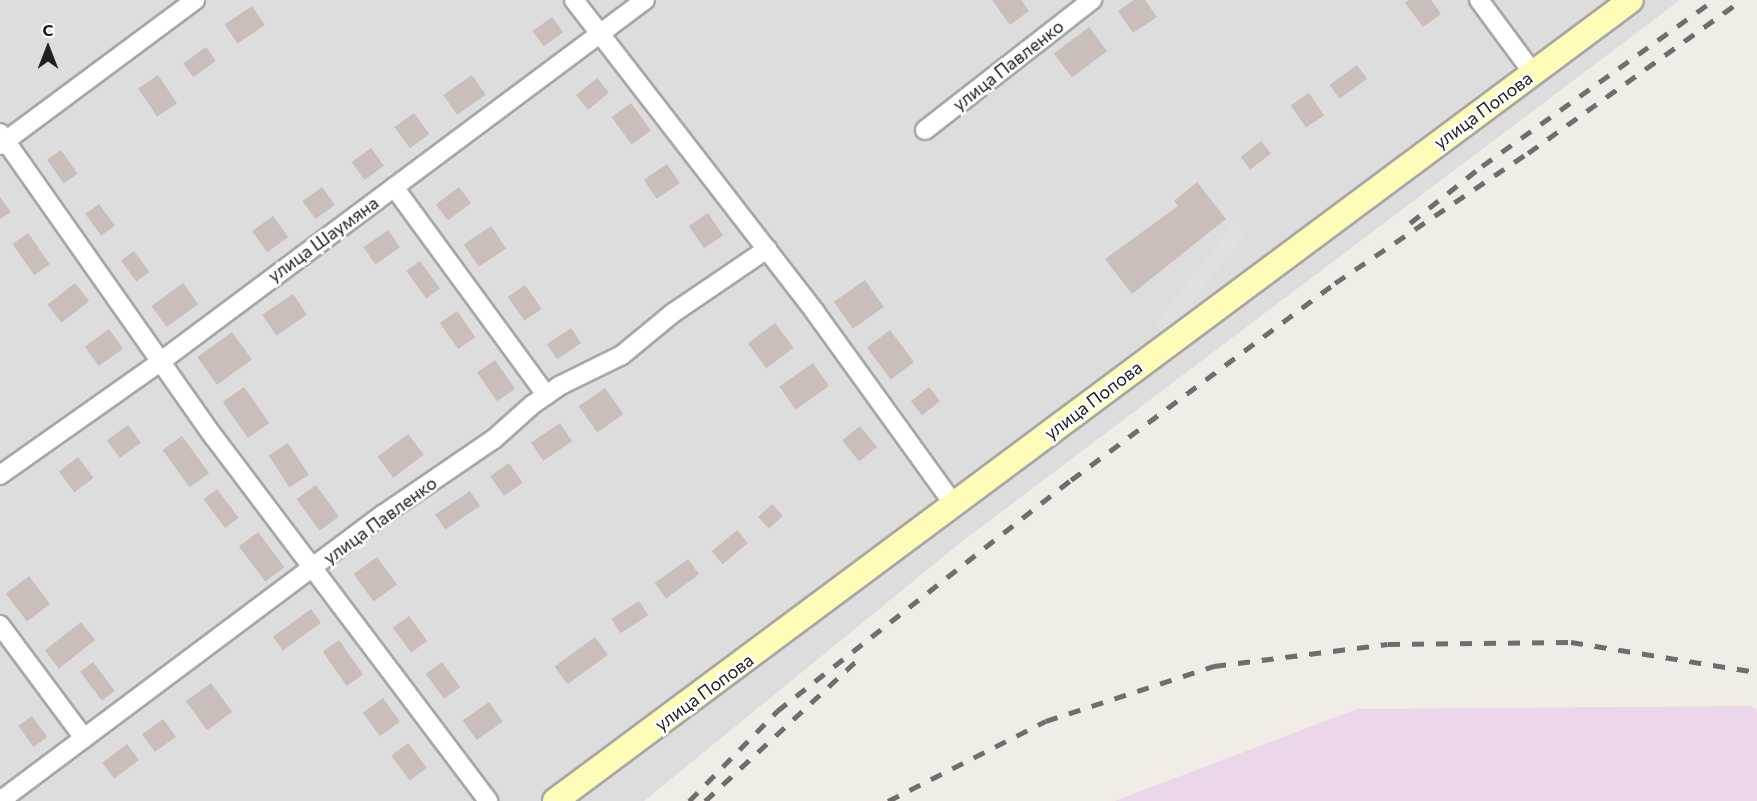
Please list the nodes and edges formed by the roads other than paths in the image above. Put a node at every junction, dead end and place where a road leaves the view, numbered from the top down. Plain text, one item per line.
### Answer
1 (195, 0) edge
2 (574, 0) edge
3 (645, 0) edge
4 (1092, 0) edge
5 (1479, 0) edge
6 (1631, 0) edge
7 (600, 32) junction
8 (1533, 73) junction
9 (925, 130) dead end
10 (2, 140) edge
11 (394, 187) junction
12 (767, 249) junction
13 (160, 362) junction
14 (546, 395) junction
15 (0, 475) edge
16 (954, 505) junction
17 (314, 569) junction
18 (0, 625) edge
19 (84, 738) junction
20 (0, 801) edge
21 (488, 801) edge
22 (555, 801) edge

1 - 10 street
2 - 7 street
3 - 7 street, улица Шаумяна
4 - 9 street, улица Павленко
5 - 8 street
6 - 8 main road, улица Попова
7 - 11 street, улица Шаумяна
7 - 12 street
8 - 16 main road, улица Попова
10 - 13 street
11 - 13 street, улица Шаумяна
11 - 14 street
12 - 14 street, улица Павленко
12 - 16 street
13 - 15 street, улица Шаумяна
13 - 17 street
14 - 17 street, улица Павленко
16 - 22 main road, улица Попова
17 - 19 street, улица Павленко
17 - 21 street
18 - 19 street
19 - 20 street, улица Павленко

